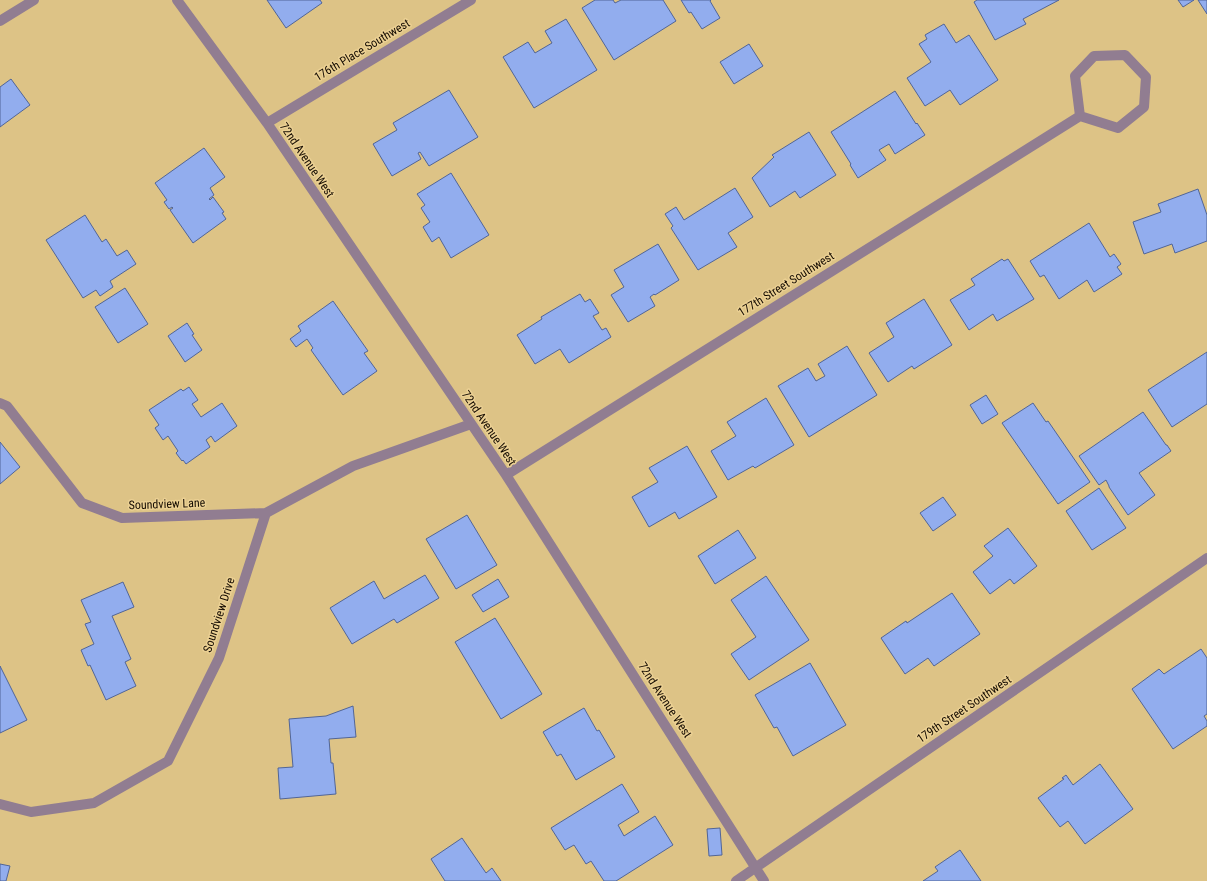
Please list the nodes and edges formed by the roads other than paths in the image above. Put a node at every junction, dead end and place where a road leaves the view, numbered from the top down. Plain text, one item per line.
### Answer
1 (34, 0) edge
2 (177, 0) edge
3 (470, 0) edge
4 (0, 21) edge
5 (1080, 116) junction
6 (267, 123) junction
7 (0, 403) edge
8 (471, 424) junction
9 (506, 475) junction
10 (266, 512) junction
11 (1207, 558) edge
12 (0, 804) edge
13 (756, 867) junction
14 (736, 881) edge
15 (764, 881) edge

1 - 4 street
2 - 6 street, 72nd Avenue West
3 - 6 street, 176th Place Southwest
5 - 5 street
5 - 9 street, 177th Street Southwest
6 - 8 street, 72nd Avenue West
7 - 10 street, Soundview Lane
8 - 9 street, 72nd Avenue West
8 - 10 street
9 - 13 street, 72nd Avenue West
10 - 12 street, Soundview Drive
11 - 13 street, 179th Street Southwest
13 - 14 street, 179th Street Southwest
13 - 15 street, 72nd Avenue West

